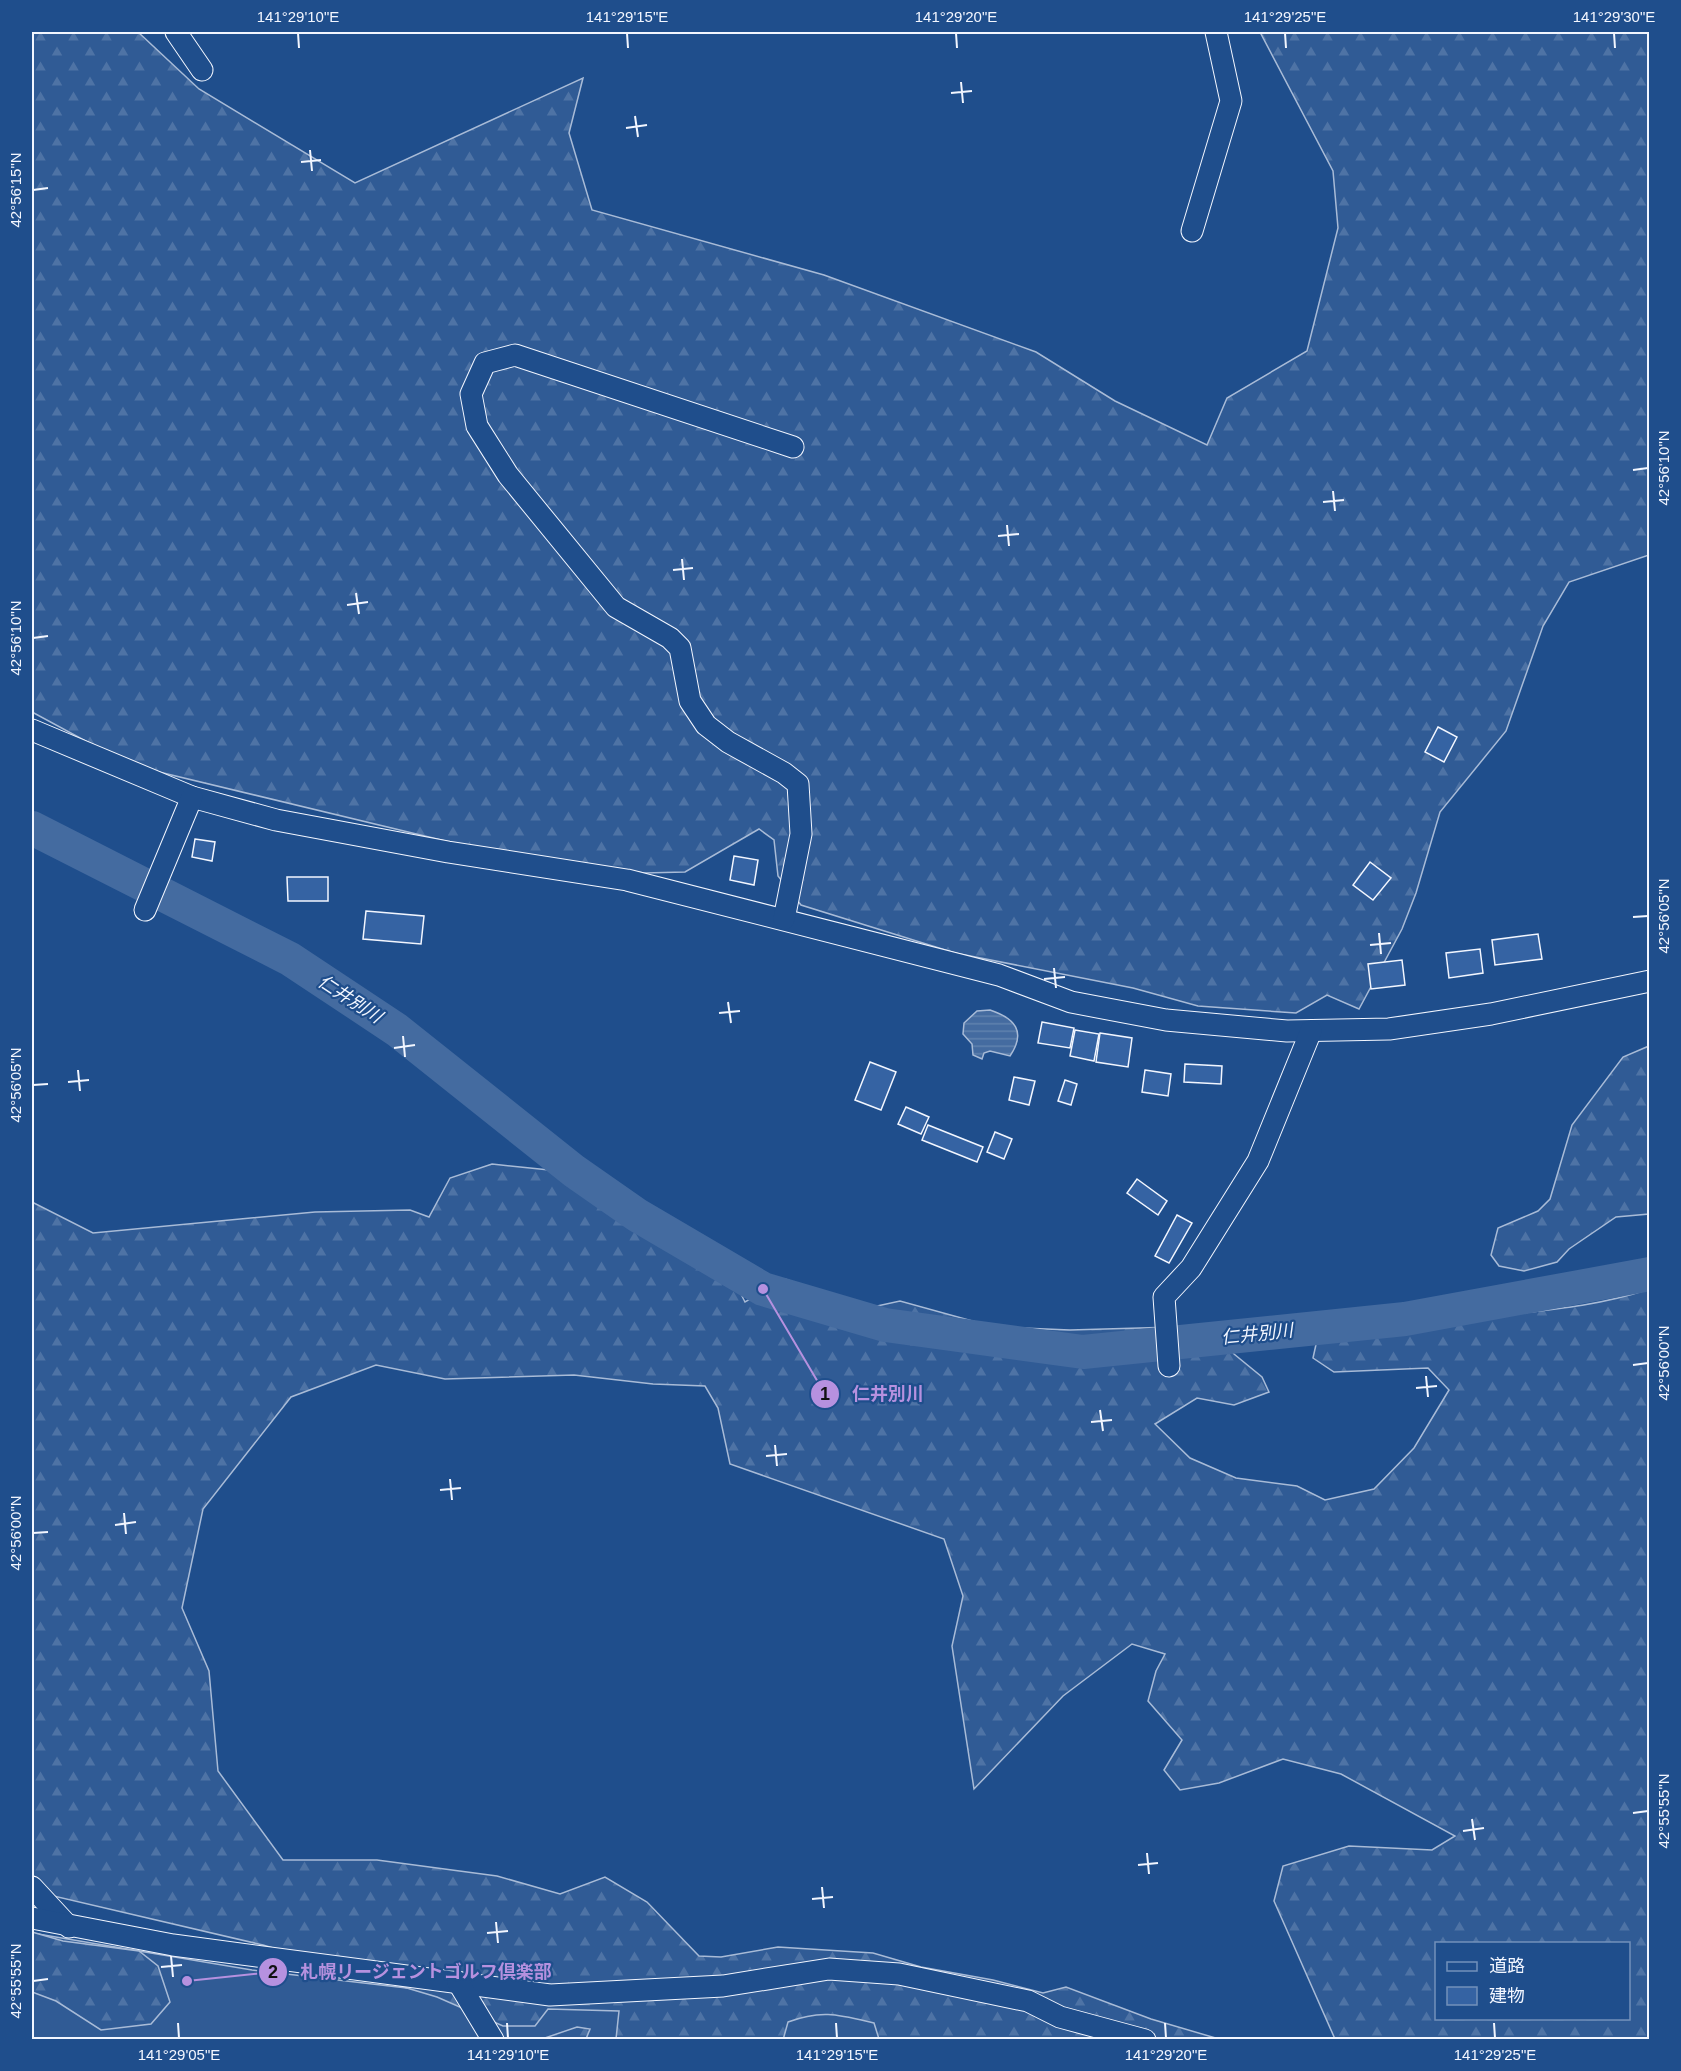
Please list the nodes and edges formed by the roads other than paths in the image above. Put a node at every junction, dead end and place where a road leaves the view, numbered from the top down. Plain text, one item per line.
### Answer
1 (176, 32) edge
2 (1216, 32) edge
3 (202, 70) dead end
4 (1192, 231) dead end
5 (793, 447) dead end
6 (32, 730) edge
7 (192, 797) junction
8 (145, 910) dead end
9 (784, 919) junction
10 (1650, 981) edge
11 (1311, 1031) junction
12 (1169, 1366) dead end
13 (32, 1887) edge
14 (32, 1918) edge
15 (69, 1927) junction
16 (458, 1983) junction
17 (493, 2040) edge
18 (1145, 2040) edge

1 - 3 street
2 - 4 street
5 - 9 street
6 - 7 street
7 - 8 street
7 - 9 street
9 - 11 street
10 - 11 street
11 - 12 street
13 - 15 street
14 - 15 street
15 - 16 street
16 - 17 street
16 - 18 street

